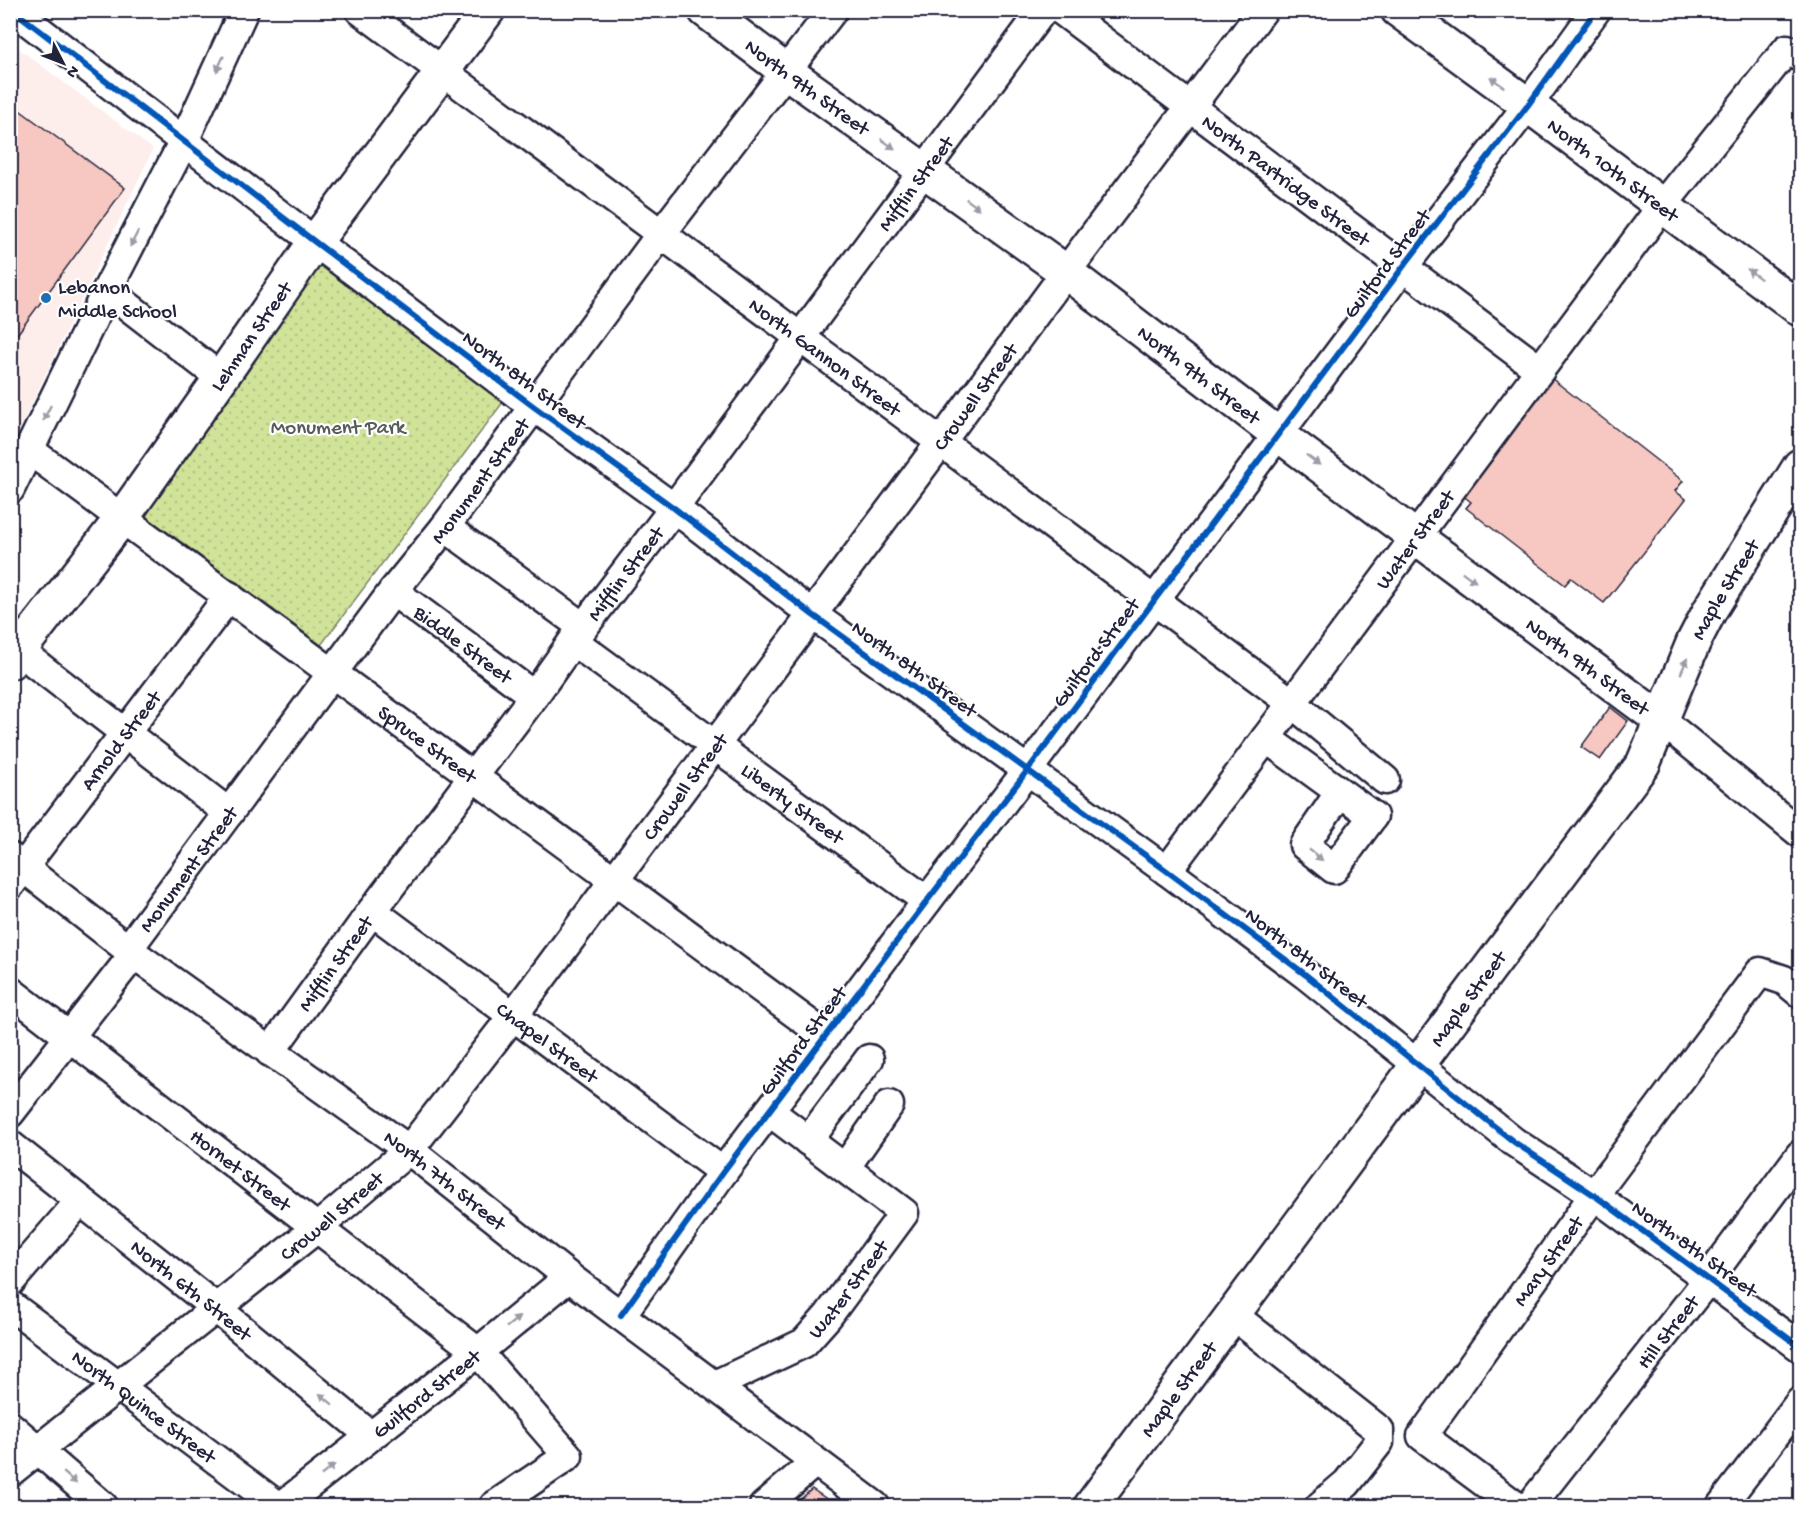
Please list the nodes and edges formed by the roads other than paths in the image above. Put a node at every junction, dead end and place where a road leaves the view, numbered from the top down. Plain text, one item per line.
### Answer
1 (13, 10) edge
2 (244, 10) edge
3 (360, 10) edge
4 (488, 10) edge
5 (705, 10) edge
6 (833, 10) edge
7 (1043, 10) edge
8 (1061, 10) edge
9 (1263, 10) edge
10 (1398, 10) edge
11 (1596, 10) edge
12 (1800, 57) edge
13 (443, 71) junction
14 (787, 72) junction
15 (1528, 105) junction
16 (1191, 108) junction
17 (184, 141) junction
18 (925, 170) junction
19 (1662, 206) junction
20 (662, 234) junction
21 (315, 242) junction
22 (1403, 267) junction
23 (1066, 272) junction
24 (107, 290) junction
25 (1800, 309) edge
26 (801, 337) junction
27 (1540, 370) junction
28 (222, 378) junction
29 (533, 406) junction
30 (1279, 435) junction
31 (941, 442) junction
32 (29, 450) junction
33 (1800, 466) edge
34 (10, 489) edge
35 (674, 508) junction
36 (122, 518) junction
37 (445, 527) junction
38 (1416, 538) junction
39 (393, 591) junction
40 (229, 596) junction
41 (1154, 601) junction
42 (813, 615) junction
43 (578, 634) junction
44 (15, 657) edge
45 (333, 674) junction
46 (534, 696) junction
47 (1292, 704) junction
48 (1661, 720) junction
49 (125, 734) junction
50 (1266, 738) junction
51 (715, 745) junction
52 (1027, 771) junction
53 (474, 777) junction
54 (1385, 780) dead end
55 (1340, 792) dead end
56 (229, 813) junction
57 (1800, 833) edge
58 (16, 870) edge
59 (1167, 871) junction
60 (614, 880) junction
61 (927, 901) junction
62 (372, 911) junction
63 (131, 951) junction
64 (10, 991) edge
65 (1800, 993) edge
66 (513, 1016) junction
67 (70, 1036) junction
68 (826, 1036) junction
69 (270, 1052) junction
70 (869, 1059) dead end
71 (1418, 1065) junction
72 (889, 1105) dead end
73 (769, 1111) junction
74 (10, 1113) edge
75 (808, 1141) junction
76 (10, 1145) edge
77 (409, 1150) junction
78 (845, 1168) junction
79 (1796, 1168) edge
80 (723, 1172) junction
81 (1594, 1195) junction
82 (80, 1201) junction
83 (317, 1228) junction
84 (569, 1277) junction
85 (1709, 1278) junction
86 (10, 1282) edge
87 (10, 1305) edge
88 (216, 1308) junction
89 (621, 1314) junction
90 (1233, 1315) junction
91 (1800, 1347) edge
92 (478, 1352) junction
93 (715, 1385) junction
94 (119, 1386) junction
95 (1800, 1402) edge
96 (10, 1426) edge
97 (371, 1436) junction
98 (38, 1450) junction
99 (815, 1462) junction
100 (10, 1472) edge
101 (103, 1506) edge
102 (280, 1506) edge
103 (494, 1506) edge
104 (764, 1506) edge
105 (875, 1506) edge
106 (1091, 1506) edge
107 (1320, 1506) edge
108 (1516, 1506) edge
109 (1530, 1506) edge
110 (1720, 1506) edge

1 - 17 street, North 8th Street
2 -> 17 street
3 - 13 street, North Gannon Street
4 - 13 main road, Lehman Street
5 - 14 main road, North 9th Street
6 - 14 street, Monument Street
7 - 18 street, Mifflin Street
8 - 16 street, North Partridge Street
9 - 16 street, Crowell Street
15 -> 10 main road, North 10th Street
11 - 15 street, Guilford Street
12 - 19 street, Water Street
13 - 20 street, North Gannon Street
13 - 21 main road, Lehman Street
14 -> 18 main road, North 9th Street
14 - 20 street, Monument Street
15 - 19 main road, North 10th Street
15 - 22 street, Guilford Street
16 - 22 street, North Partridge Street
16 - 23 street, Crowell Street
17 - 21 street, North 8th Street
17 -> 24 street
18 -> 23 main road, North 9th Street
18 - 26 street, Mifflin Street
25 -> 19 main road, North 10th Street
19 - 27 street, Water Street
20 - 26 street, North Gannon Street
20 - 29 street, Monument Street
21 - 28 main road, Lehman Street
21 - 29 street, North 8th Street
22 - 27 street, North Partridge Street
22 - 30 street, Guilford Street
23 - 30 main road, North 9th Street
23 - 31 street, Crowell Street
24 - 28 street
24 -> 32 street
26 - 31 street, North Gannon Street
26 - 35 street, Mifflin Street
27 - 38 street, Water Street
28 - 36 main road, Lehman Street
29 - 35 street, North 8th Street
29 - 37 street, Monument Street
30 -> 38 main road, North 9th Street
30 - 41 street, Guilford Street
31 - 41 street, North Gannon Street
31 - 42 street, Crowell Street
32 - 34 street
32 - 36 street, Spruce Street
48 -> 33 main road, Maple Street
35 - 42 street, North 8th Street
35 - 43 street, Mifflin Street
36 - 40 street, Spruce Street
36 - 44 main road, Lehman Street
37 - 39 street, Monument Street
37 - 43 street, Liberty Street
38 - 47 street, Water Street
38 -> 48 main road, North 9th Street
39 - 45 street, Monument Street
39 - 46 street, Biddle Street
40 - 45 street, Spruce Street
40 - 49 street, Arnold Street
41 - 47 street, North Gannon Street
41 - 52 street, Guilford Street
42 - 51 street, Crowell Street
42 - 52 street, North 8th Street
43 - 46 street, Mifflin Street
43 - 51 street, Liberty Street
44 - 49 street
45 - 53 street, Spruce Street
45 - 56 street, Monument Street
46 - 53 street, Mifflin Street
47 - 50 street, Water Street
47 - 54 street, North Gannon Street
48 - 57 street, North 9th Street
48 - 71 main road, Maple Street
49 - 56 street
49 - 58 street, Arnold Street
50 - 55 street
50 - 59 street, Water Street
51 - 60 street, Crowell Street
51 - 61 street, Liberty Street
52 - 59 street, North 8th Street
52 - 61 street, Guilford Street
53 - 60 street, Spruce Street
53 - 62 street, Mifflin Street
56 - 63 street, Monument Street
58 - 63 street, North 7th Street
59 - 71 street, North 8th Street
60 - 66 street, Crowell Street
60 - 68 street, Spruce Street
61 - 68 street, Guilford Street
62 - 66 street, Chapel Street
62 - 69 street, Mifflin Street
63 - 67 street, Monument Street
63 - 69 street, North 7th Street
64 - 67 street, Hornet Street
65 - 81 street, Mary Street
66 - 77 street, Crowell Street
66 - 80 street, Chapel Street
67 - 74 street, Monument Street
67 - 83 street, Hornet Street
68 - 73 street, Guilford Street
69 - 77 street, North 7th Street
70 - 75 street
71 - 81 street, North 8th Street
71 - 90 main road, Maple Street
72 - 78 street
73 - 75 street
73 - 80 street, Guilford Street
75 - 78 street
76 - 82 street, North 6th Street
77 - 83 street, Crowell Street
77 - 84 street, North 7th Street
78 - 93 street, Water Street
79 - 85 street, Hill Street
80 - 89 street, Guilford Street
81 - 85 street, North 8th Street
81 - 108 street, Mary Street
82 - 86 street
82 - 88 street, North 6th Street
83 - 88 street, Crowell Street
83 - 92 street, Hornet Street
84 - 89 street, North 7th Street
92 -> 84 street, Guilford Street
85 - 91 street, North 8th Street
85 - 109 street, Hill Street
87 - 94 street, North Quince Street
88 - 94 street, Crowell Street
97 -> 88 street, North 6th Street
89 - 93 street, North 7th Street
90 - 106 main road, Maple Street
90 - 107 street
92 - 97 street, Guilford Street
92 - 103 street, Hornet Street
93 - 99 street, North 7th Street
94 - 98 street, Crowell Street
94 - 102 street, North Quince Street
95 - 110 street
96 - 98 street
102 -> 97 street, Guilford Street
98 - 100 street, Crowell Street
98 -> 101 street
99 - 104 street
99 - 105 street, North 7th Street

